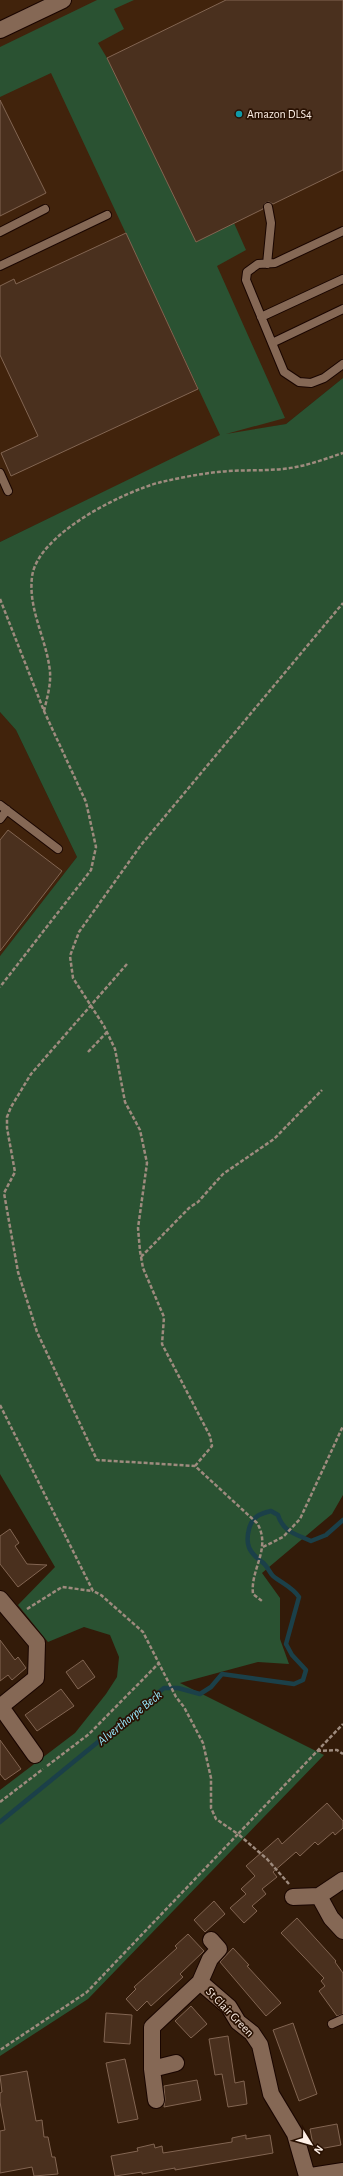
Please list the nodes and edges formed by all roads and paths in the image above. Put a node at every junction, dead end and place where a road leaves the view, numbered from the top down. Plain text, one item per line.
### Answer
1 (62, 0) edge
2 (46, 4) edge
3 (0, 30) edge
4 (268, 207) dead end
5 (45, 209) dead end
6 (108, 215) dead end
7 (343, 231) edge
8 (0, 232) edge
9 (267, 264) junction
10 (0, 266) edge
11 (343, 279) edge
12 (343, 309) edge
13 (261, 317) junction
14 (272, 343) junction
15 (343, 364) edge
16 (343, 453) edge
17 (0, 473) edge
18 (8, 491) dead end
19 (0, 599) edge
20 (343, 603) edge
21 (3, 807) edge
22 (0, 819) edge
23 (58, 849) dead end
24 (127, 964) dead end
25 (90, 1007) junction
26 (107, 1032) junction
27 (88, 1052) dead end
28 (322, 1090) dead end
29 (141, 1257) junction
30 (0, 1405) edge
31 (343, 1426) edge
32 (195, 1466) junction
33 (263, 1547) junction
34 (93, 1591) junction
35 (0, 1600) edge
36 (262, 1601) dead end
37 (14, 1616) junction
38 (158, 1664) junction
39 (0, 1707) edge
40 (343, 1724) edge
41 (317, 1751) junction
42 (343, 1754) edge
43 (35, 1755) dead end
44 (0, 1802) edge
45 (238, 1834) junction
46 (343, 1880) edge
47 (319, 1896) junction
48 (297, 1897) joint
49 (343, 1931) edge
50 (211, 1940) dead end
51 (200, 1982) junction
52 (343, 2019) edge
53 (332, 2024) dead end
54 (0, 2050) edge
55 (176, 2063) dead end
56 (152, 2069) junction
57 (156, 2100) dead end
58 (343, 2171) edge
59 (307, 2176) edge
60 (311, 2176) edge

1 - 2 street
2 - 3 street
4 - 9 lane
5 - 8 lane
6 - 10 lane
7 - 9 lane
9 - 13 lane
11 - 13 lane
12 - 14 lane
13 - 14 lane
14 - 15 lane
16 - 19 path
17 - 18 lane
20 - 25 path
21 - 22 lane
21 - 23 lane
24 - 25 path
25 - 26 path
25 - 32 path
26 - 27 path
26 - 29 path
28 - 29 path
29 - 32 path
30 - 34 path
31 - 33 path
32 - 33 path
33 - 36 path
34 - 37 path
34 - 38 path
35 - 37 street
37 - 39 street
38 - 44 path
38 - 45 path
39 - 43 street
40 - 41 path
41 - 42 path
41 - 45 path
45 - 48 path
45 - 54 path
46 - 47 street
47 - 48 street
47 - 49 street
50 - 51 street, St Clair Green
51 - 56 street, St Clair Green
51 - 59 street, St Clair Green
52 - 53 lane
55 - 56 street
56 - 57 street, St Clair Green
58 - 60 street

